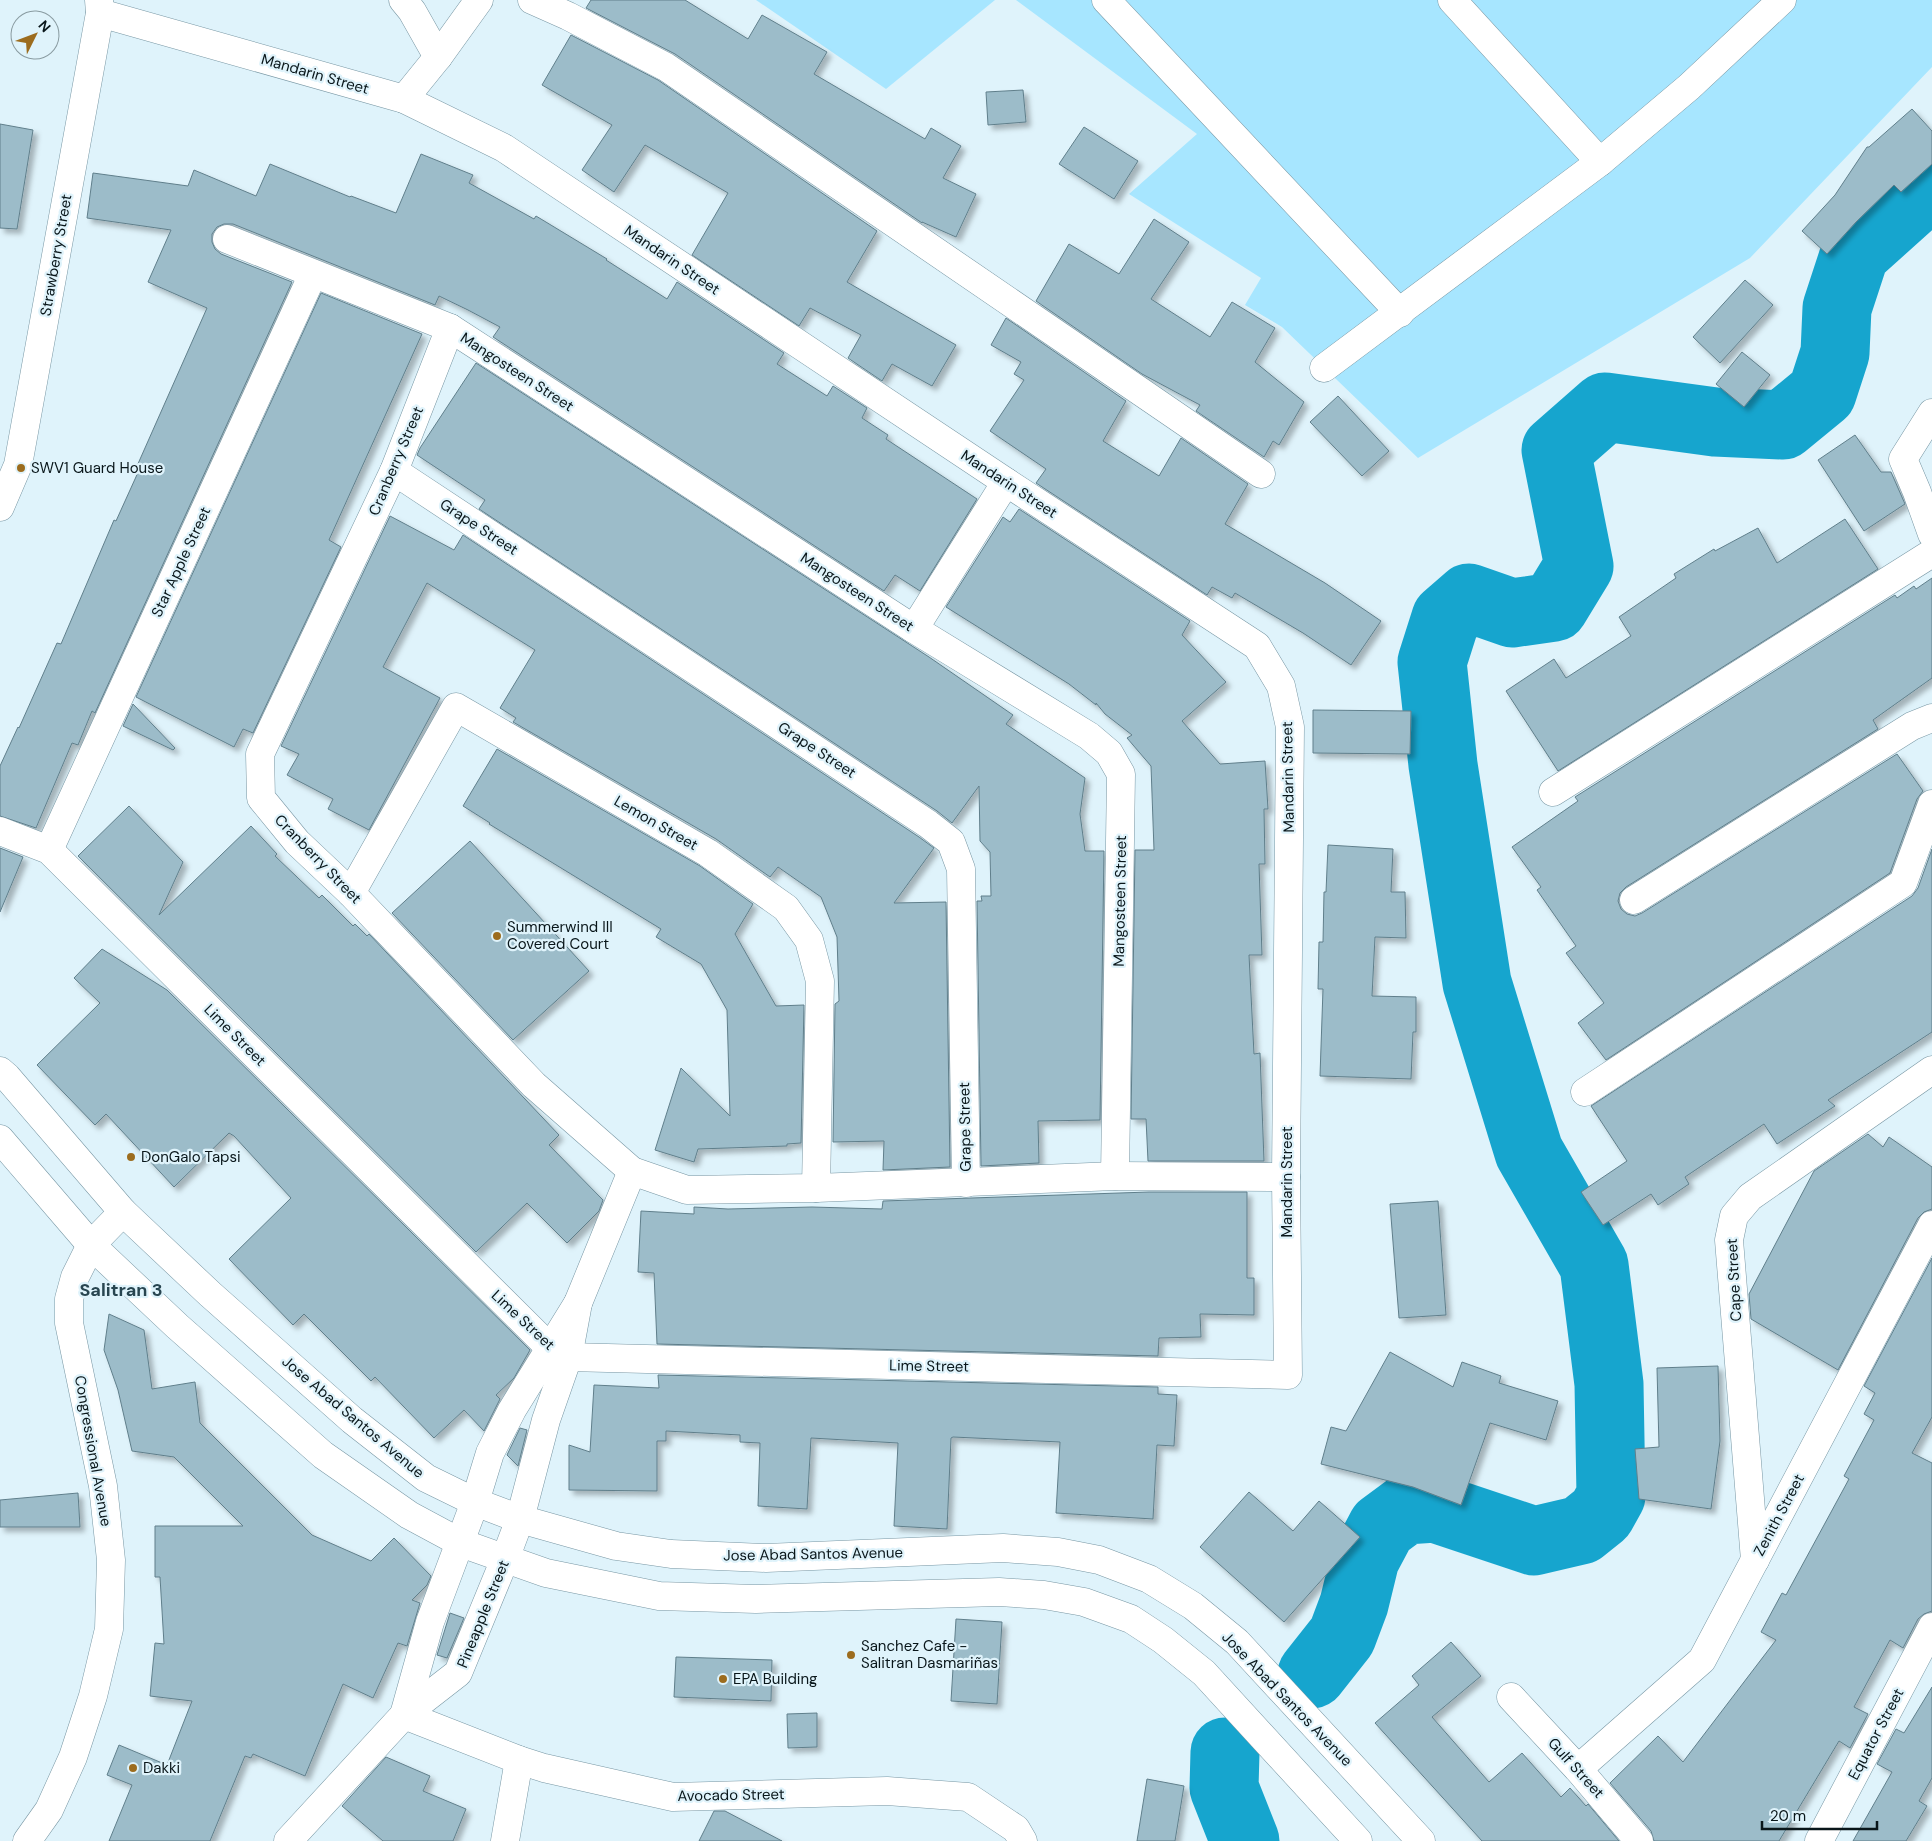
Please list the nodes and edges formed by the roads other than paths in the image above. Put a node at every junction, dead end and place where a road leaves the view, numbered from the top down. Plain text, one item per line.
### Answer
1 (403, 0) edge
2 (479, 0) edge
3 (532, 0) edge
4 (1106, 0) edge
5 (1452, 0) edge
6 (1782, 0) edge
7 (100, 7) edge
8 (438, 57) junction
9 (404, 99) junction
10 (1600, 162) junction
11 (227, 239) dead end
12 (313, 274) junction
13 (1400, 313) junction
14 (450, 328) junction
15 (1324, 368) dead end
16 (1932, 413) edge
17 (394, 471) junction
18 (1261, 474) dead end
19 (1006, 482) junction
20 (0, 507) edge
21 (1932, 534) edge
22 (1932, 553) edge
23 (914, 629) junction
24 (1932, 718) edge
25 (1553, 792) dead end
26 (1932, 804) edge
27 (0, 831) edge
28 (49, 850) junction
29 (351, 893) junction
30 (1634, 900) dead end
31 (1932, 1070) edge
32 (0, 1071) edge
33 (1585, 1092) dead end
34 (0, 1139) edge
35 (632, 1170) junction
36 (1115, 1176) junction
37 (1286, 1177) junction
38 (966, 1183) junction
39 (816, 1188) junction
40 (123, 1212) junction
41 (1930, 1234) edge
42 (91, 1245) junction
43 (559, 1353) junction
44 (1288, 1376) joint
45 (475, 1502) junction
46 (520, 1518) junction
47 (461, 1543) junction
48 (505, 1559) junction
49 (1755, 1560) junction
50 (1932, 1627) edge
51 (1511, 1697) dead end
52 (404, 1715) junction
53 (519, 1760) junction
54 (1578, 1769) junction
55 (27, 1841) edge
56 (288, 1841) edge
57 (505, 1841) edge
58 (1023, 1841) edge
59 (1358, 1841) edge
60 (1421, 1841) edge
61 (1639, 1841) edge
62 (1820, 1841) edge

1 - 8 street
2 - 8 street
3 - 18 street
4 - 13 street
5 - 10 street
6 - 10 street
7 - 9 street, Mandarin Street
7 - 20 street, Strawberry Street
8 - 9 street
9 - 19 street, Mandarin Street
10 - 13 street
11 - 12 street, Mangosteen Street
12 - 14 street, Mangosteen Street
12 - 28 street, Star Apple Street
13 - 15 street
14 - 17 street, Cranberry Street
14 - 23 street, Mangosteen Street
16 - 21 street
17 - 29 street, Cranberry Street
17 - 38 street, Grape Street
19 - 23 street
19 - 37 street, Mandarin Street
22 - 25 street
23 - 36 street, Mangosteen Street
24 - 30 street
26 - 33 street
27 - 28 street, Lime Street
28 - 43 street, Lime Street
29 - 35 street, Cranberry Street
29 - 39 street, Lemon Street
31 - 49 street, Cape Street
32 - 40 street, Jose Abad Santos Avenue
34 - 42 street
35 - 39 street
35 - 43 street
36 - 37 street
36 - 38 street
37 - 44 street, Mandarin Street
38 - 39 street
40 - 42 street, Congressional Avenue
40 - 45 street, Jose Abad Santos Avenue
41 - 49 street, Zenith Street
42 - 47 street
42 - 55 street, Congressional Avenue
43 - 44 street, Lime Street
43 - 45 street, Pineapple Street
43 - 46 street, Pineapple Street
45 - 46 street, Jose Abad Santos Avenue
45 - 47 street, Pineapple Street
46 - 48 street, Pineapple Street
46 - 60 street, Jose Abad Santos Avenue
47 - 48 street
47 - 52 street, Pineapple Street
48 - 52 street, Pineapple Street
48 - 59 street
49 - 54 street, Zenith Street
50 - 62 street, Equator Street
51 - 54 street, Gulf Street
52 - 53 street, Avocado Street
52 - 56 street, Pineapple Street
53 - 57 street
53 - 58 street, Avocado Street
54 - 61 street, Gulf Street

